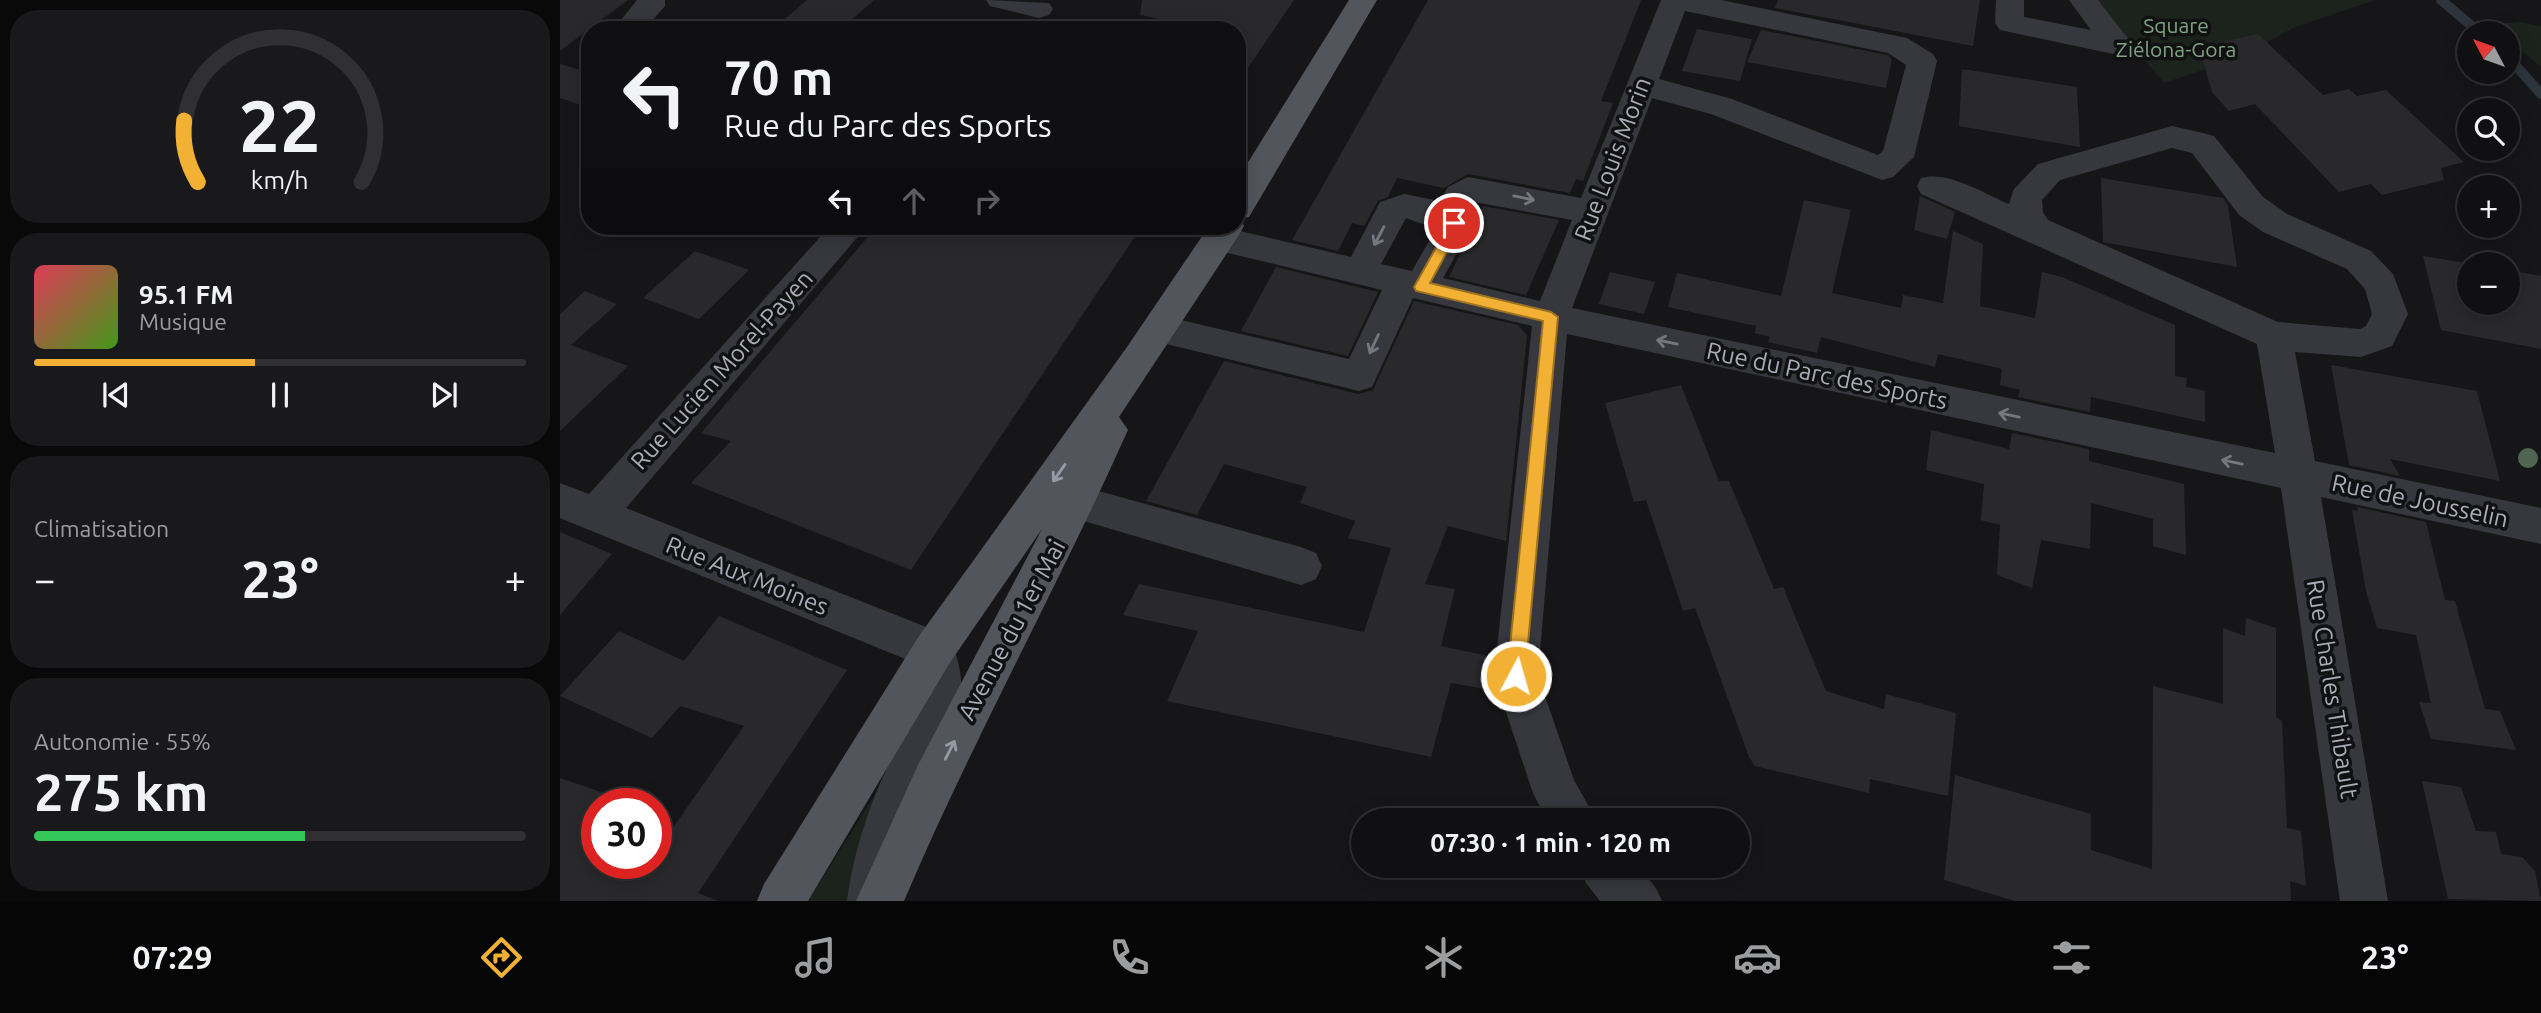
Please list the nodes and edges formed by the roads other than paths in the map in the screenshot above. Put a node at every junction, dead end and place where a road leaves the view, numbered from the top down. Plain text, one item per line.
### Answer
1 (651, 0) edge
2 (1000, 0) edge
3 (1363, 0) edge
4 (1675, 0) edge
5 (2010, 0) edge
6 (2083, 0) edge
7 (1036, 13) edge
8 (636, 21) edge
9 (1641, 85) junction
10 (1933, 186) dead end
11 (1246, 193) edge
12 (1592, 212) junction
13 (1446, 217) junction
14 (2036, 229) junction
15 (841, 235) edge
16 (1221, 235) edge
17 (1233, 235) edge
18 (1360, 272) junction
19 (1412, 284) junction
20 (1551, 317) junction
21 (2274, 337) junction
22 (1150, 343) junction
23 (2298, 477) junction
24 (1077, 502) junction
25 (577, 508) edge
26 (2541, 526) edge
27 (1301, 565) dead end
28 (934, 650) junction
29 (858, 773) junction
30 (1566, 808) edge
31 (1610, 878) edge
32 (756, 901) edge
33 (782, 901) edge
34 (871, 901) edge
35 (880, 901) edge
36 (1639, 901) edge
37 (2364, 901) edge

1 - 8 street
2 - 7 street
3 - 11 main road
4 - 9 street, Rue Louis Morin
4 - 9 street
5 - 6 street
9 - 12 street, Rue Louis Morin
10 - 14 street
13 -> 12 street
12 - 20 street, Rue Louis Morin
13 -> 18 street
13 - 19 street
14 - 21 street
14 - 21 street
15 - 25 street, Rue Lucien Morel-Payen
16 - 22 main road, Avenue du 1er Mai
17 - 18 street, Rue du Parc des Sports
18 - 19 street, Rue du Parc des Sports
19 - 20 street, Rue du Parc des Sports
19 -> 22 street
23 -> 20 street, Rue du Parc des Sports
20 - 30 street, Rue Louis Morin
21 - 23 street
22 - 24 main road, Avenue du 1er Mai
22 -> 28 main road, Avenue du 1er Mai
23 - 26 street, Rue de Jousselin
23 - 37 street, Rue Charles Thibault
24 - 27 street
35 -> 24 main road, Avenue du 1er Mai
25 - 28 street, Rue Aux Moines
28 - 29 main road, Avenue du 1er Mai
28 - 34 street, Avenue du 1er Mai
29 - 32 main road, Avenue du 1er Mai
29 - 33 main road, Avenue du 1er Mai
31 - 36 street

